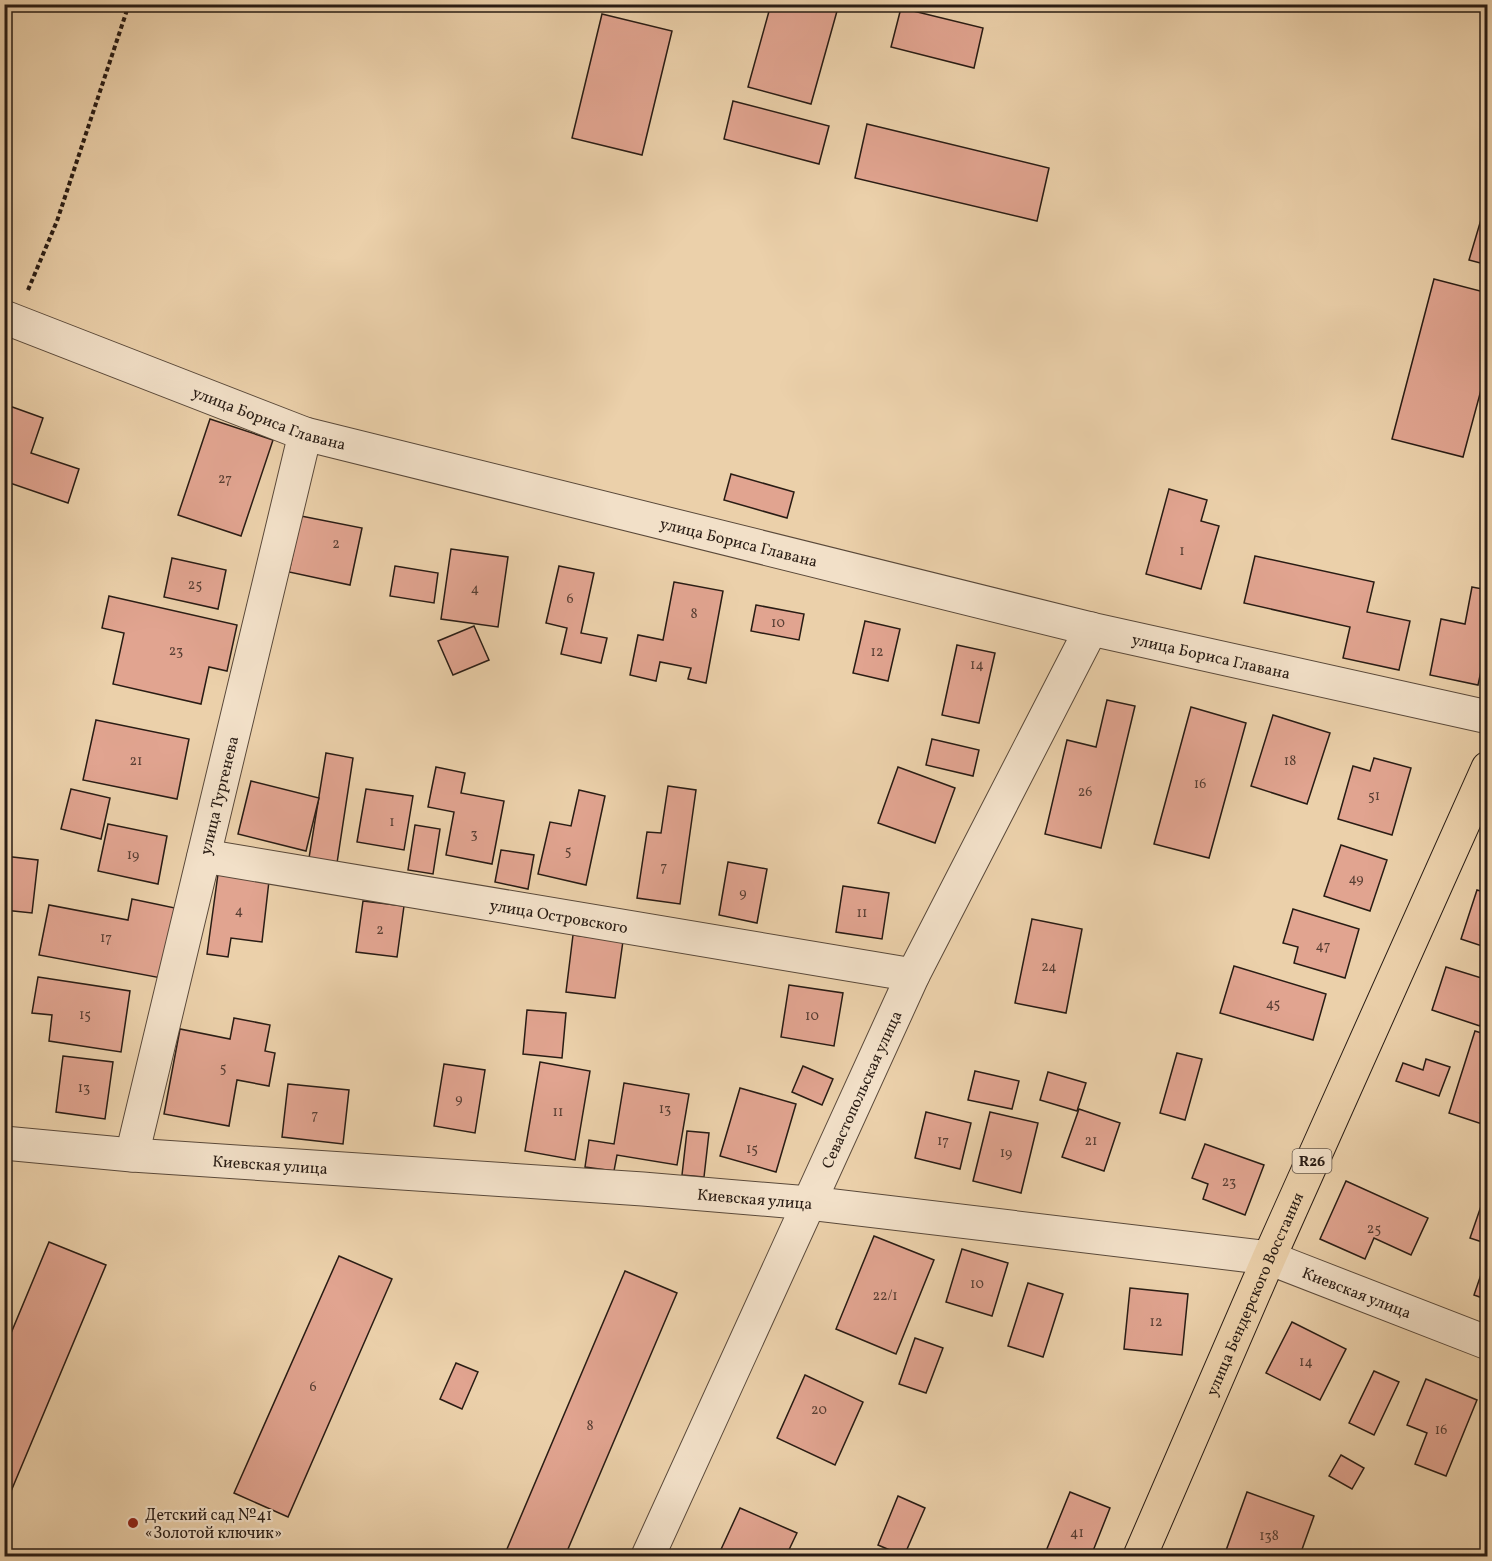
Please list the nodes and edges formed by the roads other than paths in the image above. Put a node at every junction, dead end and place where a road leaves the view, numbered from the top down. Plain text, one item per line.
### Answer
1 (10, 320) edge
2 (305, 434) junction
3 (1091, 629) junction
4 (1488, 717) edge
5 (1488, 768) edge
6 (204, 856) junction
7 (913, 975) junction
8 (4, 1143) edge
9 (132, 1155) junction
10 (809, 1203) junction
11 (1269, 1258) junction
12 (1488, 1343) edge
13 (648, 1557) edge
14 (1140, 1557) edge

1 - 2 street, улица Бориса Главана
2 - 3 street, улица Бориса Главана
2 - 6 street, улица Тургенева
3 - 4 street, улица Бориса Главана
3 - 7 street, Севастопольская улица
5 - 11 main road, улица Бендерского Восстания / R26
6 - 7 street, улица Островского
6 - 9 street, улица Тургенева
7 - 10 street, Севастопольская улица
8 - 9 street, Киевская улица
9 - 10 street, Киевская улица
10 - 11 street, Киевская улица
10 - 13 street, Севастопольская улица
11 - 12 street, Киевская улица
11 - 14 main road, улица Бендерского Восстания / R26

